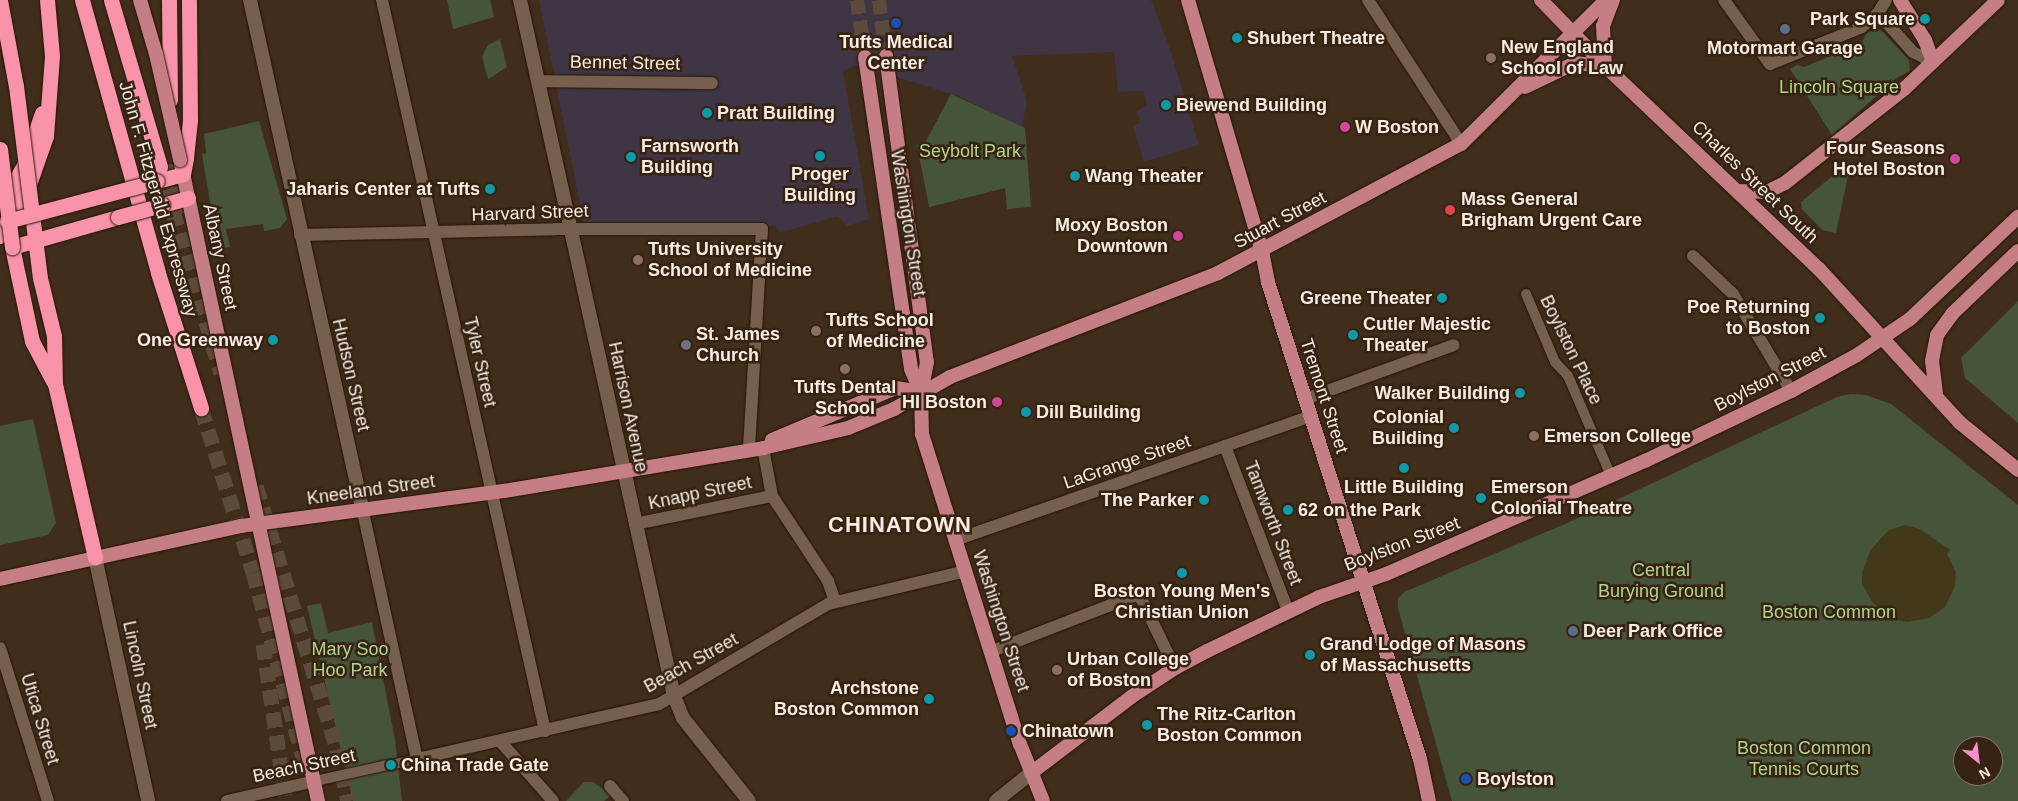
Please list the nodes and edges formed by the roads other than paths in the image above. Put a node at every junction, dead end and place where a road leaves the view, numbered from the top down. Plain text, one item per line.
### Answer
1 (0, 0) edge
2 (47, 0) edge
3 (82, 0) edge
4 (111, 0) edge
5 (140, 0) edge
6 (169, 0) edge
7 (189, 0) edge
8 (250, 0) edge
9 (382, 0) edge
10 (520, 0) edge
11 (1188, 0) edge
12 (1368, 0) edge
13 (1541, 0) edge
14 (1606, 0) edge
15 (1613, 0) edge
16 (1724, 0) edge
17 (1886, 0) edge
18 (1900, 0) edge
19 (1998, 0) edge
20 (1878, 13) junction
21 (1573, 33) junction
22 (52, 56) junction
23 (886, 56) tunnel mouth
24 (865, 57) tunnel mouth
25 (1933, 62) junction
26 (1605, 66) junction
27 (538, 81) junction
28 (712, 83) dead end
29 (1512, 94) junction
30 (1461, 144) junction
31 (0, 149) edge
32 (898, 149) junction
33 (879, 154) junction
34 (173, 167) junction
35 (1738, 191) junction
36 (188, 198) junction
37 (0, 207) edge
38 (32, 214) junction
39 (2018, 217) edge
40 (8, 221) junction
41 (570, 229) junction
42 (762, 229) joint
43 (434, 233) junction
44 (300, 235) junction
45 (0, 236) edge
46 (35, 240) junction
47 (12, 247) junction
48 (2018, 251) edge
49 (1262, 252) junction
50 (1693, 256) dead end
51 (1526, 294) dead end
52 (1884, 338) junction
53 (1454, 345) dead end
54 (55, 384) junction
55 (1791, 391) junction
56 (920, 392) junction
57 (1937, 396) junction
58 (1305, 399) junction
59 (201, 408) tunnel mouth
60 (1310, 416) junction
61 (1225, 446) junction
62 (756, 449) junction
63 (623, 470) junction
64 (2018, 470) edge
65 (1611, 476) junction
66 (491, 493) junction
67 (772, 496) junction
68 (363, 512) junction
69 (258, 524) junction
70 (635, 524) junction
71 (955, 540) junction
72 (95, 557) junction
73 (966, 571) junction
74 (0, 579) edge
75 (1364, 582) junction
76 (835, 602) junction
77 (1288, 611) junction
78 (0, 648) edge
79 (992, 651) junction
80 (1174, 668) junction
81 (674, 696) junction
82 (545, 731) junction
83 (500, 740) junction
84 (417, 759) junction
85 (1031, 773) junction
86 (315, 781) junction
87 (610, 786) dead end
88 (48, 801) edge
89 (148, 801) edge
90 (227, 801) edge
91 (318, 801) edge
92 (553, 801) edge
93 (623, 801) edge
94 (748, 801) edge
95 (996, 801) edge
96 (1043, 801) edge
97 (1429, 801) edge

1 - 38 highway, bridge
2 - 22 highway
3 - 59 highway, John F. Fitzgerald Expressway
4 - 34 highway
5 - 34 main road, Albany Street, bridge
6 - 34 highway
7 - 34 highway
8 - 44 main road, Hudson Street
9 - 43 street, Tyler Street
10 - 27 main road, Harrison Avenue
11 - 49 main road, Tremont Street
12 - 30 street
13 - 21 main road, Charles Street South
14 - 21 main road, Stuart Street
15 - 26 main road
16 - 20 street
17 - 20 street
18 - 25 main road
19 - 25 main road
20 - 25 street
21 - 26 main road, Charles Street South
21 - 29 main road, Stuart Street
22 - 37 highway
22 - 45 highway
23 - 32 main road, Washington Street
24 - 33 main road, Washington Street
25 - 35 main road
26 - 29 main road
26 - 35 main road, Charles Street South
27 - 28 street, Bennet Street
27 - 41 main road, Harrison Avenue
29 - 30 main road, Stuart Street
30 - 49 main road, Stuart Street
31 - 40 highway, bridge
32 - 33 main road
32 - 56 main road, Washington Street
33 - 56 main road, Washington Street
34 - 36 main road, Albany Street
34 - 38 highway, bridge
35 - 52 main road, Charles Street South
36 - 46 highway, bridge
36 - 69 main road, Albany Street
38 - 40 highway, bridge
38 - 46 highway
39 - 52 main road, Boylston Street
40 - 47 highway, bridge
41 - 42 street, Harvard Street
41 - 43 street, Harvard Street
41 - 63 main road, Harrison Avenue
42 - 62 street, Knapp Street
43 - 44 street, Harvard Street
43 - 66 street, Tyler Street
44 - 68 main road, Hudson Street
46 - 47 highway
46 - 54 highway
47 - 54 highway
48 - 57 main road
49 - 56 main road, Stuart Street
49 - 58 main road, Tremont Street
50 - 55 street
51 - 65 street, Boylston Place
52 - 55 main road, Boylston Street
52 - 57 main road, Charles Street South
53 - 58 street
54 - 72 highway
55 - 65 main road, Boylston Street
56 - 62 main road, Kneeland Street
56 - 62 main road, Kneeland Street
56 - 71 main road, Washington Street
57 - 64 main road, Charles Street South
58 - 60 main road, Tremont Street
60 - 61 street, LaGrange Street
60 - 75 main road, Tremont Street
61 - 71 street, LaGrange Street
61 - 77 street, Tamworth Street
62 - 63 main road, Kneeland Street
62 - 67 street, Knapp Street
63 - 66 main road, Kneeland Street
63 - 70 main road, Harrison Avenue
65 - 75 main road, Boylston Street
66 - 68 main road, Kneeland Street
66 - 82 street, Tyler Street
67 - 70 street, Knapp Street
67 - 76 street, Knapp Street
68 - 69 main road, Kneeland Street
68 - 84 street, Hudson Street
69 - 72 main road, Kneeland Street
69 - 86 main road, Albany Street
70 - 81 main road, Harrison Avenue
71 - 73 main road, Washington Street
72 - 74 main road, Kneeland Street
72 - 89 main road, Lincoln Street
73 - 76 street, Beach Street
73 - 79 main road, Washington Street
75 - 77 main road, Boylston Street
75 - 97 main road, Tremont Street
76 - 81 street, Beach Street
77 - 80 main road, Boylston Street
78 - 88 street, Utica Street
79 - 80 street
79 - 85 main road, Washington Street
80 - 85 main road, Boylston Street
81 - 82 street, Beach Street
81 - 94 main road, Harrison Avenue
82 - 83 street, Beach Street
83 - 84 street, Beach Street
83 - 92 street
84 - 86 street, Beach Street
85 - 95 main road
85 - 96 main road, Washington Street
86 - 90 street, Beach Street
86 - 91 main road, Albany Street
87 - 93 street

